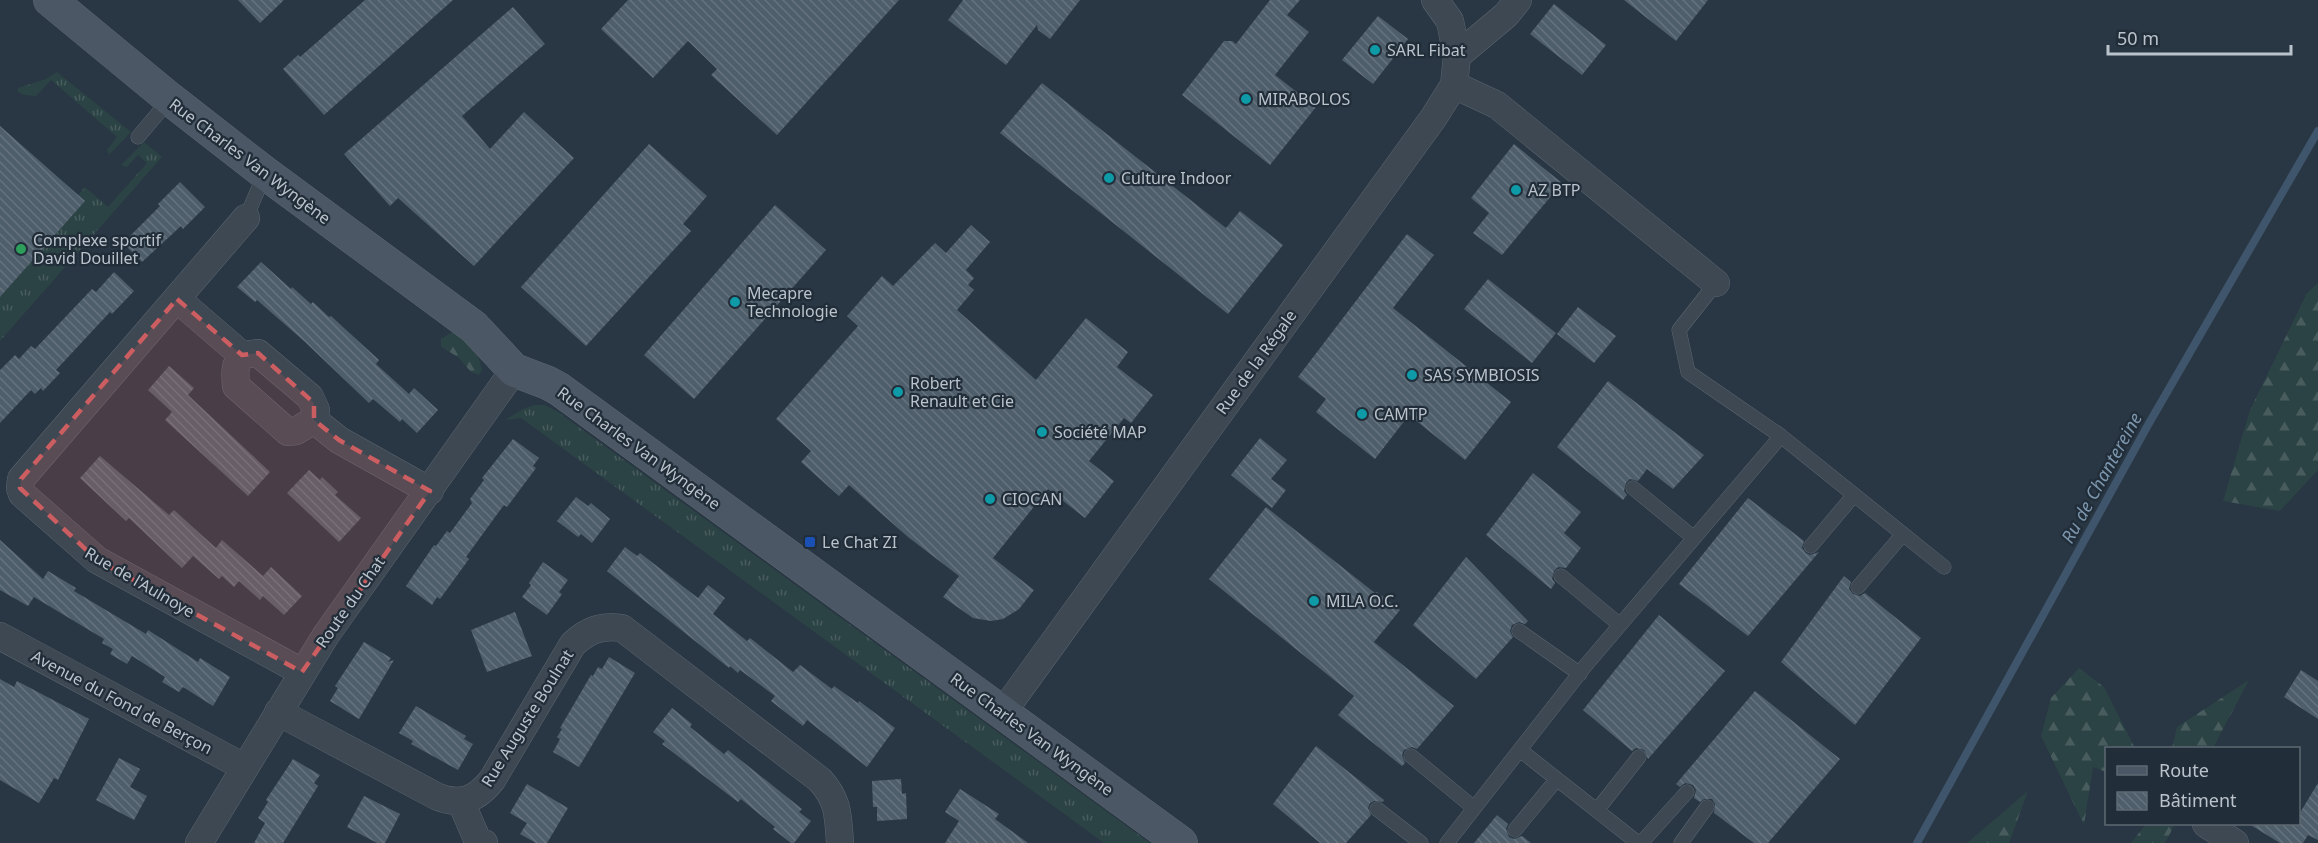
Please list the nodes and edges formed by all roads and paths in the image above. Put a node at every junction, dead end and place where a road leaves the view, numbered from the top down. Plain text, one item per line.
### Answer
1 (50, 0) edge
2 (1436, 0) edge
3 (1518, 0) edge
4 (1457, 56) junction
5 (1454, 85) junction
6 (170, 99) junction
7 (138, 137) dead end
8 (265, 173) junction
9 (246, 218) joint
10 (1716, 283) joint
11 (177, 300) junction
12 (242, 355) junction
13 (514, 370) junction
14 (314, 420) junction
15 (1781, 436) junction
16 (1633, 488) dead end
17 (430, 491) junction
18 (1854, 495) junction
19 (1902, 534) junction
20 (1694, 538) junction
21 (1811, 546) dead end
22 (1944, 567) dead end
23 (1561, 576) dead end
24 (1858, 588) dead end
25 (1620, 625) junction
26 (1519, 631) dead end
27 (0, 636) edge
28 (302, 672) junction
29 (1580, 674) junction
30 (278, 712) junction
31 (1003, 712) junction
32 (1520, 750) junction
33 (1411, 756) dead end
34 (1639, 757) dead end
35 (244, 767) junction
36 (1557, 779) junction
37 (1687, 792) dead end
38 (462, 802) junction
39 (1707, 807) dead end
40 (1377, 808) dead end
41 (1474, 808) junction
42 (1597, 810) junction
43 (2207, 825) edge
44 (1515, 830) dead end
45 (199, 843) edge
46 (484, 843) edge
47 (840, 843) edge
48 (1181, 843) edge
49 (1421, 843) edge
50 (1447, 843) edge
51 (1640, 843) edge
52 (1681, 843) edge
53 (2235, 843) edge

1 - 6 street, Rue Charles Van Wyngène
2 - 4 street, Rue de la Régale
3 - 4 street
4 - 5 street, Rue de la Régale
5 - 10 street
5 - 31 street, Rue de la Régale
6 - 7 lane
6 - 8 street, Rue Charles Van Wyngène
8 - 9 lane, Rue de l'Aulnoye
8 - 13 street, Rue Charles Van Wyngène
9 - 11 street, Rue de l'Aulnoye
10 - 15 lane
11 - 12 street
11 - 28 street, Rue de l'Aulnoye
12 - 14 street
12 - 14 street
13 - 17 street, Route du Chat
13 - 31 street, Rue Charles Van Wyngène
14 - 17 street
15 - 18 lane
15 - 20 lane
16 - 20 lane
17 - 28 street, Route du Chat
18 - 19 lane
18 - 21 lane
19 - 22 lane
19 - 24 lane
20 - 25 lane
23 - 25 lane
25 - 29 lane
26 - 29 lane
27 - 35 street, Avenue du Fond de Berçon
28 - 30 street, Route du Chat
29 - 32 lane
30 - 35 street, Route du Chat
30 - 38 street
31 - 48 street, Rue Charles Van Wyngène
32 - 36 lane
32 - 41 lane
33 - 41 lane
34 - 42 lane
35 - 45 street, Route du Chat
36 - 42 lane
36 - 44 lane
37 - 51 lane
38 - 46 street
38 - 47 street, Rue Auguste Boulnat
39 - 52 lane
40 - 49 lane
41 - 50 lane
42 - 51 lane
43 - 53 street

